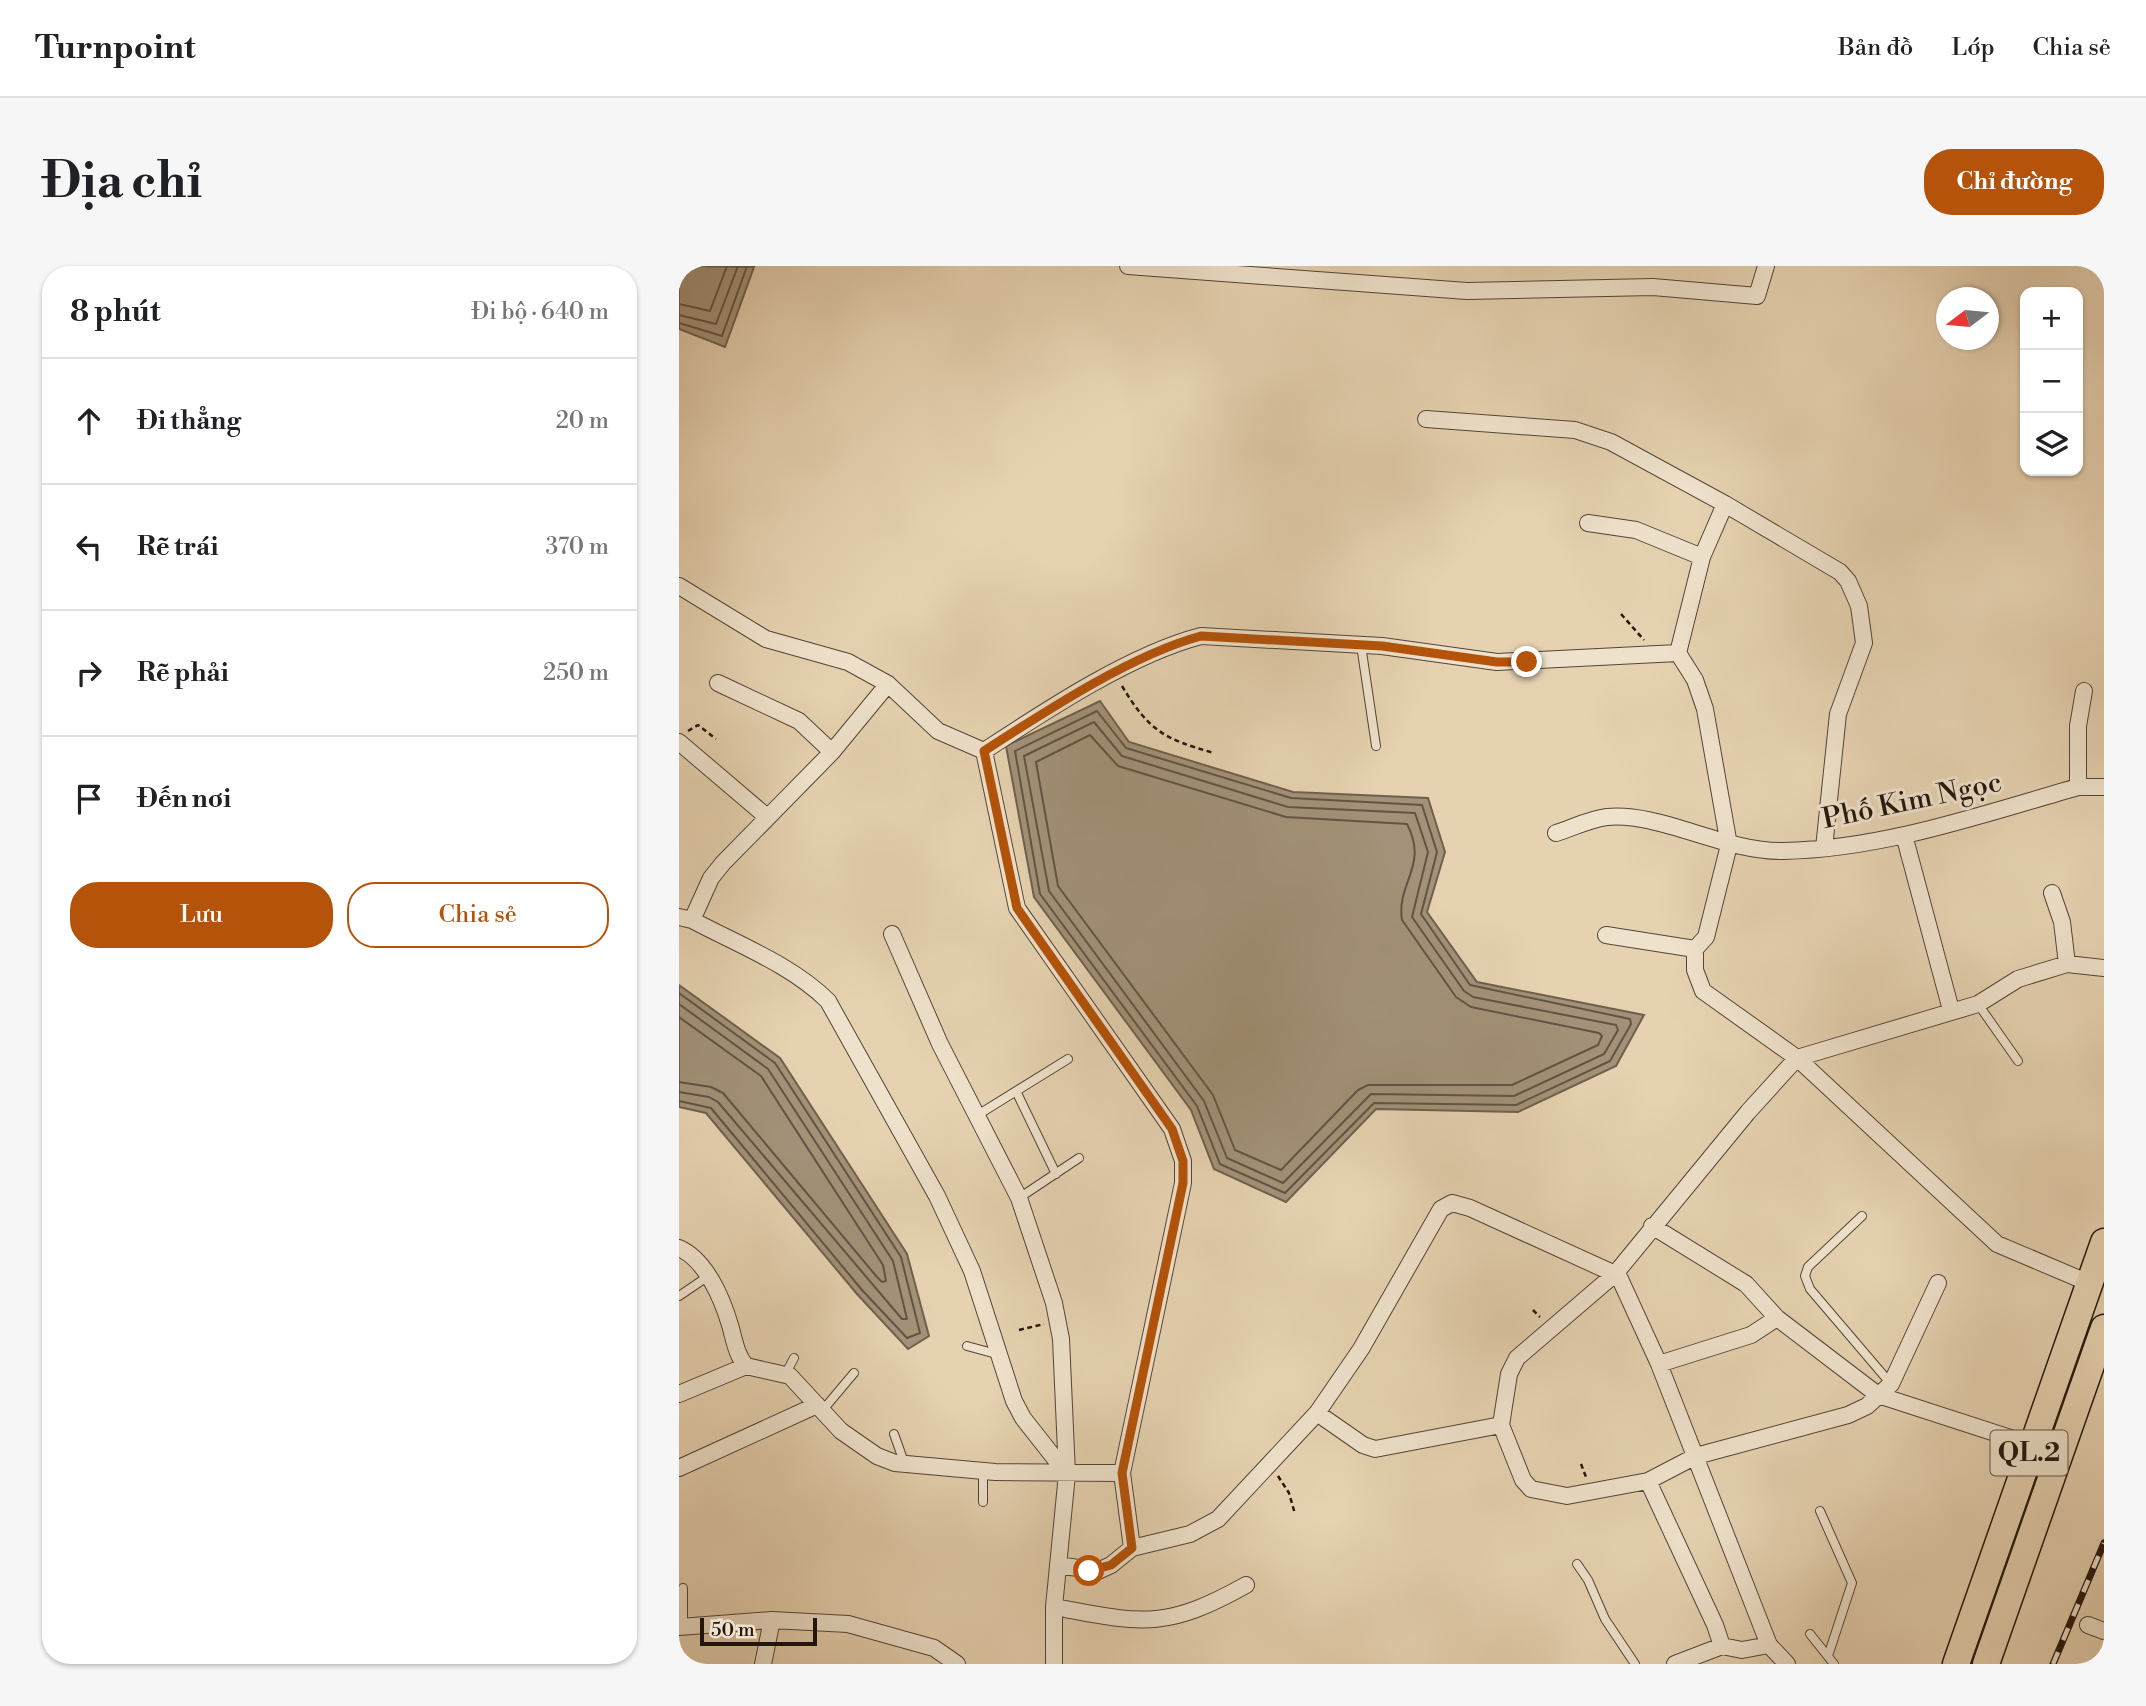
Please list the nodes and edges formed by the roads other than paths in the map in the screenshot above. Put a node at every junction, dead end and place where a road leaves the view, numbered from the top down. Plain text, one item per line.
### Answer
1 (1128, 266) edge
2 (1766, 266) edge
3 (1177, 269) edge
4 (1426, 419) dead end
5 (1725, 504) junction
6 (1588, 523) dead end
7 (1702, 557) junction
8 (679, 586) edge
9 (1361, 645) junction
10 (1678, 653) junction
11 (718, 683) dead end
12 (888, 684) junction
13 (2084, 691) dead end
14 (682, 738) edge
15 (1376, 746) dead end
16 (984, 751) junction
17 (832, 752) junction
18 (2078, 787) junction
19 (2104, 787) edge
20 (767, 817) junction
21 (1556, 833) dead end
22 (1905, 835) junction
23 (1729, 845) junction
24 (1824, 848) junction
25 (2052, 893) dead end
26 (685, 918) edge
27 (892, 934) dead end
28 (1606, 935) dead end
29 (1695, 949) junction
30 (2067, 964) junction
31 (2104, 968) edge
32 (1978, 1004) junction
33 (1951, 1010) junction
34 (1797, 1058) junction
35 (1068, 1059) dead end
36 (2018, 1061) dead end
37 (1016, 1091) junction
38 (976, 1116) junction
39 (1079, 1158) dead end
40 (1056, 1174) junction
41 (1019, 1198) junction
42 (1863, 1216) dead end
43 (1652, 1226) junction
44 (2104, 1242) edge
45 (679, 1248) edge
46 (1615, 1274) junction
47 (707, 1277) junction
48 (1938, 1283) dead end
49 (2089, 1283) junction
50 (679, 1296) edge
51 (1777, 1318) junction
52 (2072, 1333) junction
53 (2102, 1338) edge
54 (967, 1346) dead end
55 (1000, 1355) junction
56 (794, 1358) dead end
57 (1659, 1364) junction
58 (746, 1366) junction
59 (786, 1373) junction
60 (854, 1373) dead end
61 (1891, 1384) junction
62 (679, 1394) edge
63 (1878, 1395) junction
64 (820, 1408) junction
65 (1317, 1413) junction
66 (1501, 1424) junction
67 (894, 1434) dead end
68 (2032, 1445) junction
69 (1696, 1456) junction
70 (905, 1465) junction
71 (679, 1468) edge
72 (983, 1472) junction
73 (1122, 1473) junction
74 (1067, 1474) junction
75 (1648, 1481) junction
76 (983, 1502) dead end
77 (1820, 1511) dead end
78 (1132, 1548) junction
79 (1577, 1564) dead end
80 (1058, 1565) junction
81 (1246, 1585) dead end
82 (683, 1588) dead end
83 (1054, 1607) junction
84 (772, 1619) junction
85 (2088, 1625) dead end
86 (681, 1627) edge
87 (2104, 1631) edge
88 (1810, 1634) dead end
89 (1769, 1645) junction
90 (1722, 1646) junction
91 (1828, 1656) junction
92 (763, 1664) edge
93 (957, 1664) edge
94 (1054, 1664) edge
95 (1635, 1664) edge
96 (1677, 1664) edge
97 (1787, 1664) edge
98 (1834, 1664) edge
99 (1956, 1664) edge
100 (1986, 1664) edge

1 - 3 street
2 - 3 street
4 - 5 street
5 - 7 street
5 - 24 street
6 - 7 street
7 - 10 street
8 - 12 street
9 - 10 street
9 - 15 lane
9 - 16 street
10 - 23 street
11 - 17 street
12 - 16 street
12 - 17 street
13 - 18 street
14 - 20 street
16 - 73 street
17 - 20 street
18 - 19 street, Phố Kim Ngọc
18 - 22 street, Phố Kim Ngọc
20 - 26 street
21 - 23 street, Phố Kim Ngọc
22 - 24 street, Phố Kim Ngọc
22 - 33 street
23 - 24 street, Phố Kim Ngọc
23 - 29 street
25 - 30 street
26 - 55 street
27 - 38 street
28 - 29 street
29 - 34 street
30 - 31 street
30 - 32 street
32 - 33 street
32 - 36 lane
33 - 34 street
34 - 43 street
34 - 49 street
35 - 37 lane
37 - 38 lane
37 - 40 lane
38 - 41 street
39 - 40 lane
40 - 41 lane
41 - 74 street
42 - 61 lane
43 - 46 street
43 - 51 street
44 - 49 main road, QL.2
45 - 47 street
46 - 57 street
46 - 65 street
46 - 66 street
47 - 50 lane
47 - 58 street
48 - 61 street
49 - 52 main road, QL.2
51 - 57 street
51 - 63 street
52 - 53 street
52 - 68 main road, QL.2
53 - 100 main road, QL.2
54 - 55 lane
55 - 74 street
56 - 59 lane
57 - 69 street
58 - 59 street
58 - 62 street
59 - 64 street
60 - 64 lane
61 - 63 street
63 - 68 street
63 - 69 street
64 - 70 street
64 - 71 street
65 - 66 street
65 - 78 street
66 - 75 street
67 - 70 lane
68 - 99 main road, QL.2
69 - 75 street
69 - 89 street
70 - 72 street
72 - 74 street
72 - 76 lane
73 - 74 street
73 - 78 street
74 - 80 street
75 - 90 street
77 - 91 lane
78 - 80 street
79 - 95 lane
80 - 83 street
81 - 83 street
82 - 86 lane
83 - 94 street
84 - 86 street
84 - 92 street
84 - 93 street
85 - 87 street
88 - 91 lane
89 - 90 street
89 - 97 street
90 - 96 street
91 - 98 lane

